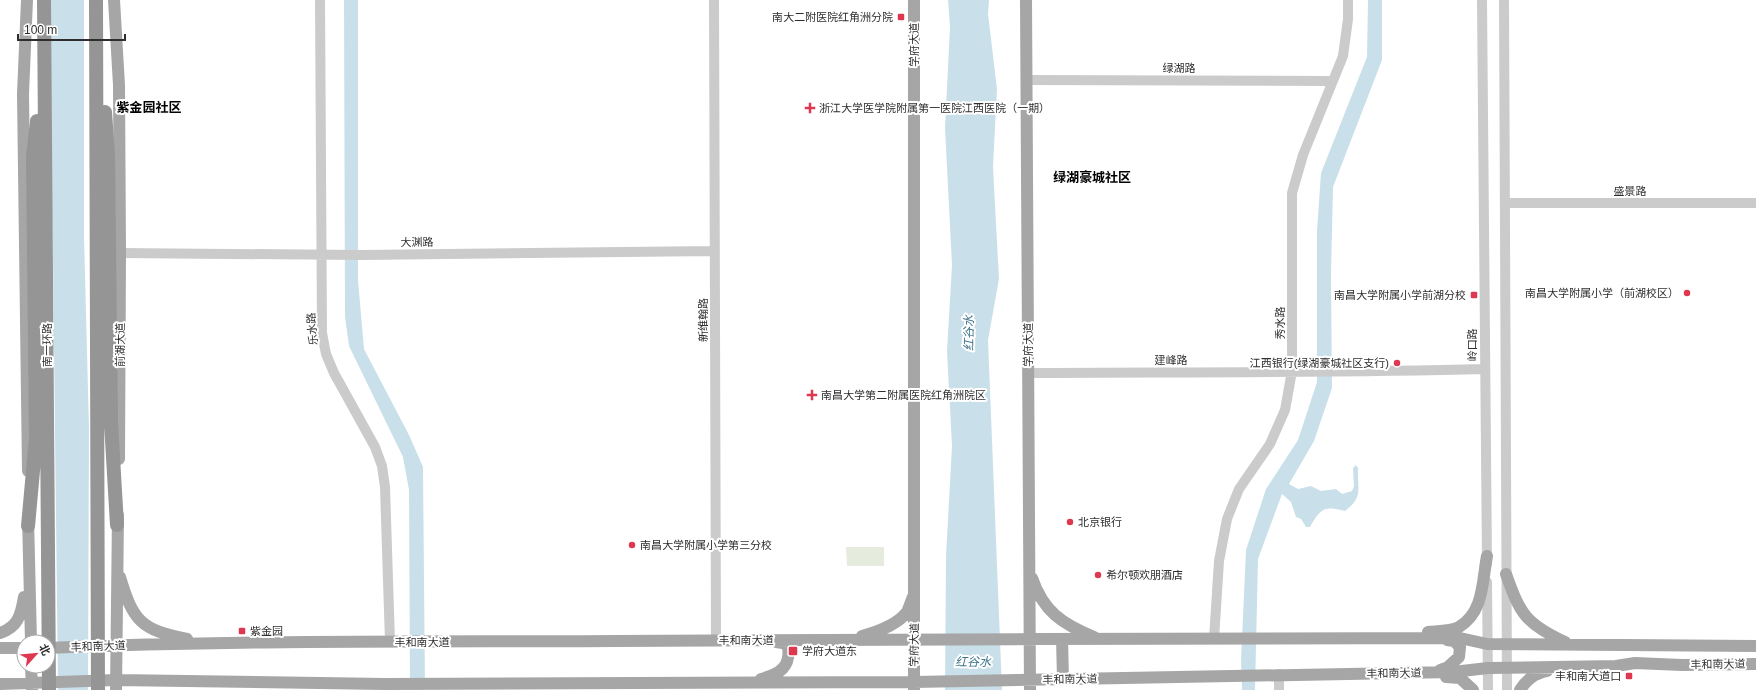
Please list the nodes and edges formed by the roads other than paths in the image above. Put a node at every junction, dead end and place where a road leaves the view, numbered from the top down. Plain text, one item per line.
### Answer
1 (27, 0) edge
2 (44, 0) edge
3 (320, 0) edge
4 (714, 0) edge
5 (914, 0) edge
6 (1026, 0) edge
7 (1348, 0) edge
8 (1482, 0) edge
9 (1504, 0) edge
10 (115, 4) edge
11 (97, 6) edge
12 (44, 51) junction
13 (1026, 80) junction
14 (1332, 81) junction
15 (1505, 203) junction
16 (1756, 203) edge
17 (715, 251) junction
18 (120, 253) junction
19 (320, 254) junction
20 (1485, 369) junction
21 (1292, 371) junction
22 (1028, 373) junction
23 (117, 525) junction
24 (28, 526) junction
25 (1486, 556) junction
26 (29, 564) junction
27 (117, 566) junction
28 (1029, 571) junction
29 (1506, 574) junction
30 (915, 592) junction
31 (0, 633) edge
32 (31, 634) edge
33 (1393, 638) junction
34 (1431, 638) junction
35 (1030, 639) junction
36 (1062, 639) junction
37 (1098, 639) junction
38 (1214, 639) junction
39 (716, 640) junction
40 (749, 640) junction
41 (852, 640) junction
42 (915, 640) junction
43 (390, 642) junction
44 (209, 644) junction
45 (1488, 644) junction
46 (1507, 644) junction
47 (116, 645) junction
48 (1569, 645) junction
49 (1756, 646) edge
50 (0, 648) edge
51 (16, 648) edge
52 (56, 648) edge
53 (1454, 664) junction
54 (1756, 664) edge
55 (1559, 667) junction
56 (1488, 668) junction
57 (1507, 668) junction
58 (1432, 672) junction
59 (1366, 673) junction
60 (1397, 673) junction
61 (31, 674) edge
62 (1279, 674) junction
63 (1069, 679) junction
64 (178, 681) junction
65 (749, 682) junction
66 (858, 682) junction
67 (1027, 683) edge
68 (116, 685) edge
69 (7, 686) edge
70 (717, 686) edge
71 (914, 686) edge
72 (32, 687) edge
73 (385, 687) edge
74 (500, 687) edge
75 (49, 690) edge
76 (98, 690) edge
77 (149, 690) edge
78 (898, 690) edge
79 (1054, 690) edge
80 (1279, 690) edge
81 (1473, 690) edge
82 (1488, 690) edge
83 (1507, 690) edge
84 (1520, 690) edge

1 - 24 main road
2 - 12 highway, 南一环路
3 - 19 street, 乐水路
4 - 17 street, 新维翰路
5 - 30 main road, 学府大道
6 - 13 main road, 学府大道
7 - 14 street, 秀水路
8 - 20 street, 岭口路
9 - 15 street
10 - 18 main road, 前湖大道
11 - 23 highway
11 - 76 highway
12 - 24 highway
12 - 75 highway, 南一环路
13 - 14 street, 绿湖路
13 - 22 main road, 学府大道
14 - 21 street, 秀水路
15 - 16 street, 盛景路
15 - 29 street
17 - 19 street, 大渊路
17 - 39 street, 新维翰路
18 - 19 street, 大渊路
18 - 23 main road, 前湖大道
19 - 43 street, 乐水路
20 - 21 street, 建峰路
20 - 25 street, 岭口路
21 - 22 street, 建峰路
21 - 38 street, 秀水路
22 - 28 main road, 学府大道
23 - 27 main road, 前湖大道
24 - 26 main road
25 - 33 main road
25 - 45 street, 岭口路
26 - 31 main road
26 - 32 main road
27 - 44 main road
27 - 47 main road, 前湖大道
28 - 35 main road, 学府大道
28 - 37 main road
29 - 46 street
29 - 48 main road
30 - 41 main road
30 - 42 main road, 学府大道
33 - 34 main road, 丰和南大道
33 - 38 main road, 丰和南大道
34 - 45 main road, 丰和南大道
34 - 53 main road
35 - 36 main road, 丰和南大道
35 - 42 main road, 丰和南大道
35 - 67 main road, 学府大道
36 - 37 main road, 丰和南大道
36 - 63 main road
37 - 38 main road, 丰和南大道
39 - 40 main road, 丰和南大道
39 - 43 main road, 丰和南大道
40 - 41 main road, 丰和南大道
40 - 65 main road
41 - 42 main road, 丰和南大道
42 - 71 main road, 学府大道
43 - 44 main road, 丰和南大道
44 - 47 main road, 丰和南大道
45 - 46 main road, 丰和南大道
45 - 56 street, 岭口路
46 - 48 main road, 丰和南大道
46 - 57 street
47 - 52 main road, 丰和南大道
47 - 68 main road, 前湖大道
48 - 49 main road, 丰和南大道
50 - 51 main road
53 - 56 main road
53 - 58 main road
53 - 59 main road
54 - 55 main road, 丰和南大道
55 - 57 main road, 丰和南大道
55 - 84 main road
56 - 57 main road, 丰和南大道
56 - 58 main road, 丰和南大道
56 - 82 street, 岭口路
57 - 83 street
58 - 60 main road, 丰和南大道
59 - 60 main road, 丰和南大道
59 - 62 main road, 丰和南大道
60 - 81 main road
61 - 72 main road
62 - 63 main road, 丰和南大道
62 - 80 street
63 - 67 main road, 丰和南大道
63 - 79 main road
64 - 68 main road, 丰和南大道
64 - 73 main road, 丰和南大道
64 - 77 main road
65 - 66 main road, 丰和南大道
65 - 70 main road, 丰和南大道
66 - 71 main road, 丰和南大道
66 - 78 main road
67 - 71 main road, 丰和南大道
68 - 72 main road, 丰和南大道
69 - 72 main road, 丰和南大道
70 - 74 main road, 丰和南大道
73 - 74 main road, 丰和南大道

